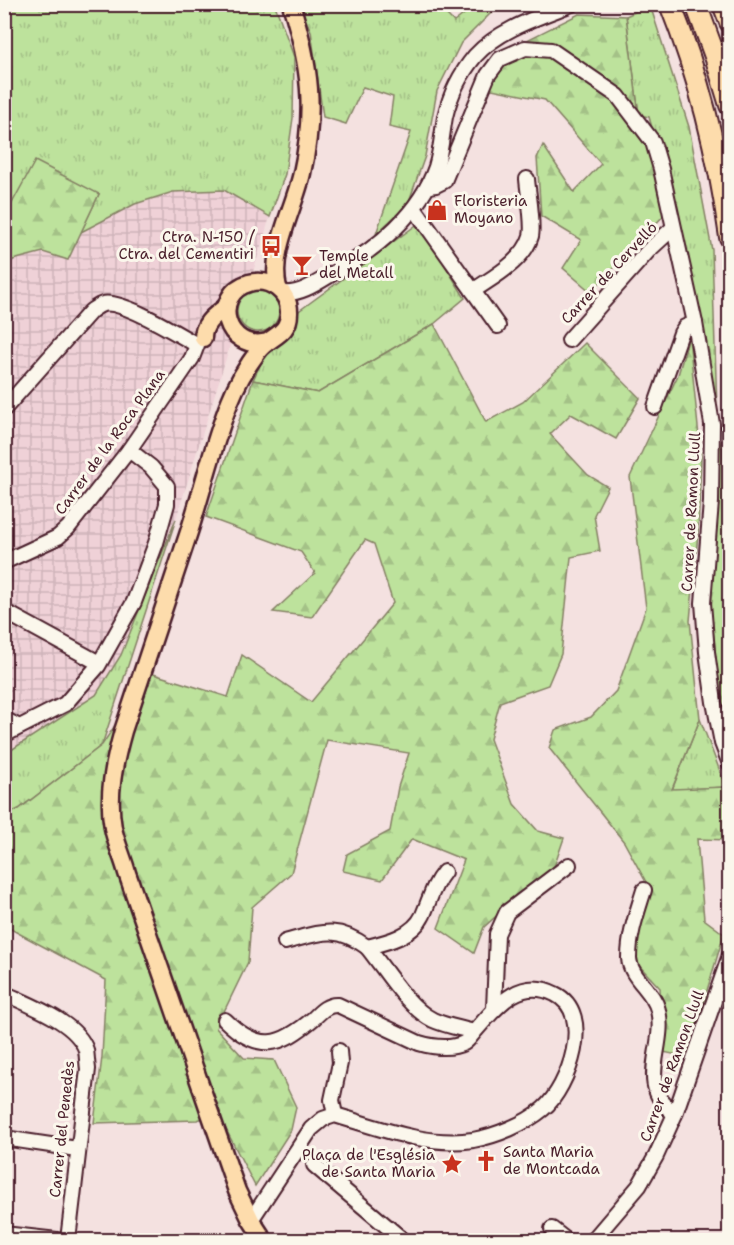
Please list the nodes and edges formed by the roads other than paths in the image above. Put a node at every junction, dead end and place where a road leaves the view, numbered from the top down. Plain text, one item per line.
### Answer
1 (291, 4) edge
2 (572, 4) edge
3 (670, 4) edge
4 (696, 4) edge
5 (723, 4) edge
6 (729, 22) edge
7 (729, 105) edge
8 (526, 179) dead end
9 (428, 186) junction
10 (414, 208) junction
11 (673, 228) junction
12 (729, 237) edge
13 (279, 247) junction
14 (343, 268) junction
15 (250, 282) junction
16 (280, 291) junction
17 (473, 291) junction
18 (227, 306) junction
19 (289, 311) junction
20 (695, 322) junction
21 (498, 326) dead end
22 (237, 335) junction
23 (569, 340) dead end
24 (200, 342) junction
25 (268, 342) junction
26 (245, 370) junction
27 (655, 407) dead end
28 (4, 409) edge
29 (129, 450) junction
30 (4, 562) edge
31 (11, 615) dead end
32 (99, 663) junction
33 (4, 718) edge
34 (19, 728) junction
35 (4, 735) edge
36 (729, 764) edge
37 (568, 865) dead end
38 (444, 872) dead end
39 (644, 890) dead end
40 (285, 942) dead end
41 (367, 947) junction
42 (729, 955) edge
43 (5, 994) edge
44 (494, 1009) junction
45 (225, 1020) dead end
46 (474, 1032) junction
47 (339, 1051) dead end
48 (675, 1114) junction
49 (335, 1115) junction
50 (4, 1138) edge
51 (77, 1149) junction
52 (314, 1165) dead end
53 (251, 1220) junction
54 (552, 1229) dead end
55 (4, 1234) edge
56 (57, 1240) edge
57 (68, 1240) edge
58 (264, 1240) edge
59 (403, 1240) edge
60 (566, 1240) edge
61 (593, 1240) edge

1 - 13 main road
2 - 9 street
3 - 12 highway
4 - 7 highway
5 - 6 highway
8 - 17 street
9 - 10 street
9 - 11 street, Carrer de Ramon Llull
10 - 14 street
10 - 17 street
11 - 20 street, Carrer de Ramon Llull
11 - 23 street, Carrer de Cervelló
13 - 15 main road
13 - 16 main road
14 - 16 street
14 - 19 street
15 - 16 main road
15 - 18 main road
16 - 19 main road
17 - 21 street
18 - 22 main road
18 - 24 main road
19 - 25 main road
20 - 27 street
20 - 36 street, Carrer de Ramon Llull
22 - 24 main road
22 - 25 main road
22 - 26 main road
24 - 28 street
24 - 29 street, Carrer de la Roca Plana
25 - 26 main road
26 - 53 main road
29 - 30 street, Carrer de la Roca Plana
29 - 32 street
31 - 32 street
32 - 34 street
33 - 34 street
34 - 35 street
37 - 44 street
38 - 41 street
39 - 48 street
40 - 41 street
41 - 46 street
42 - 48 street, Carrer de Ramon Llull
43 - 51 street, Carrer del Penedès
44 - 46 street
44 - 49 street
45 - 46 street
47 - 49 street
48 - 61 street, Carrer de Ramon Llull
49 - 53 street
50 - 51 street
51 - 57 street, Carrer del Penedès
52 - 59 street
53 - 58 main road
54 - 60 street
55 - 56 street

